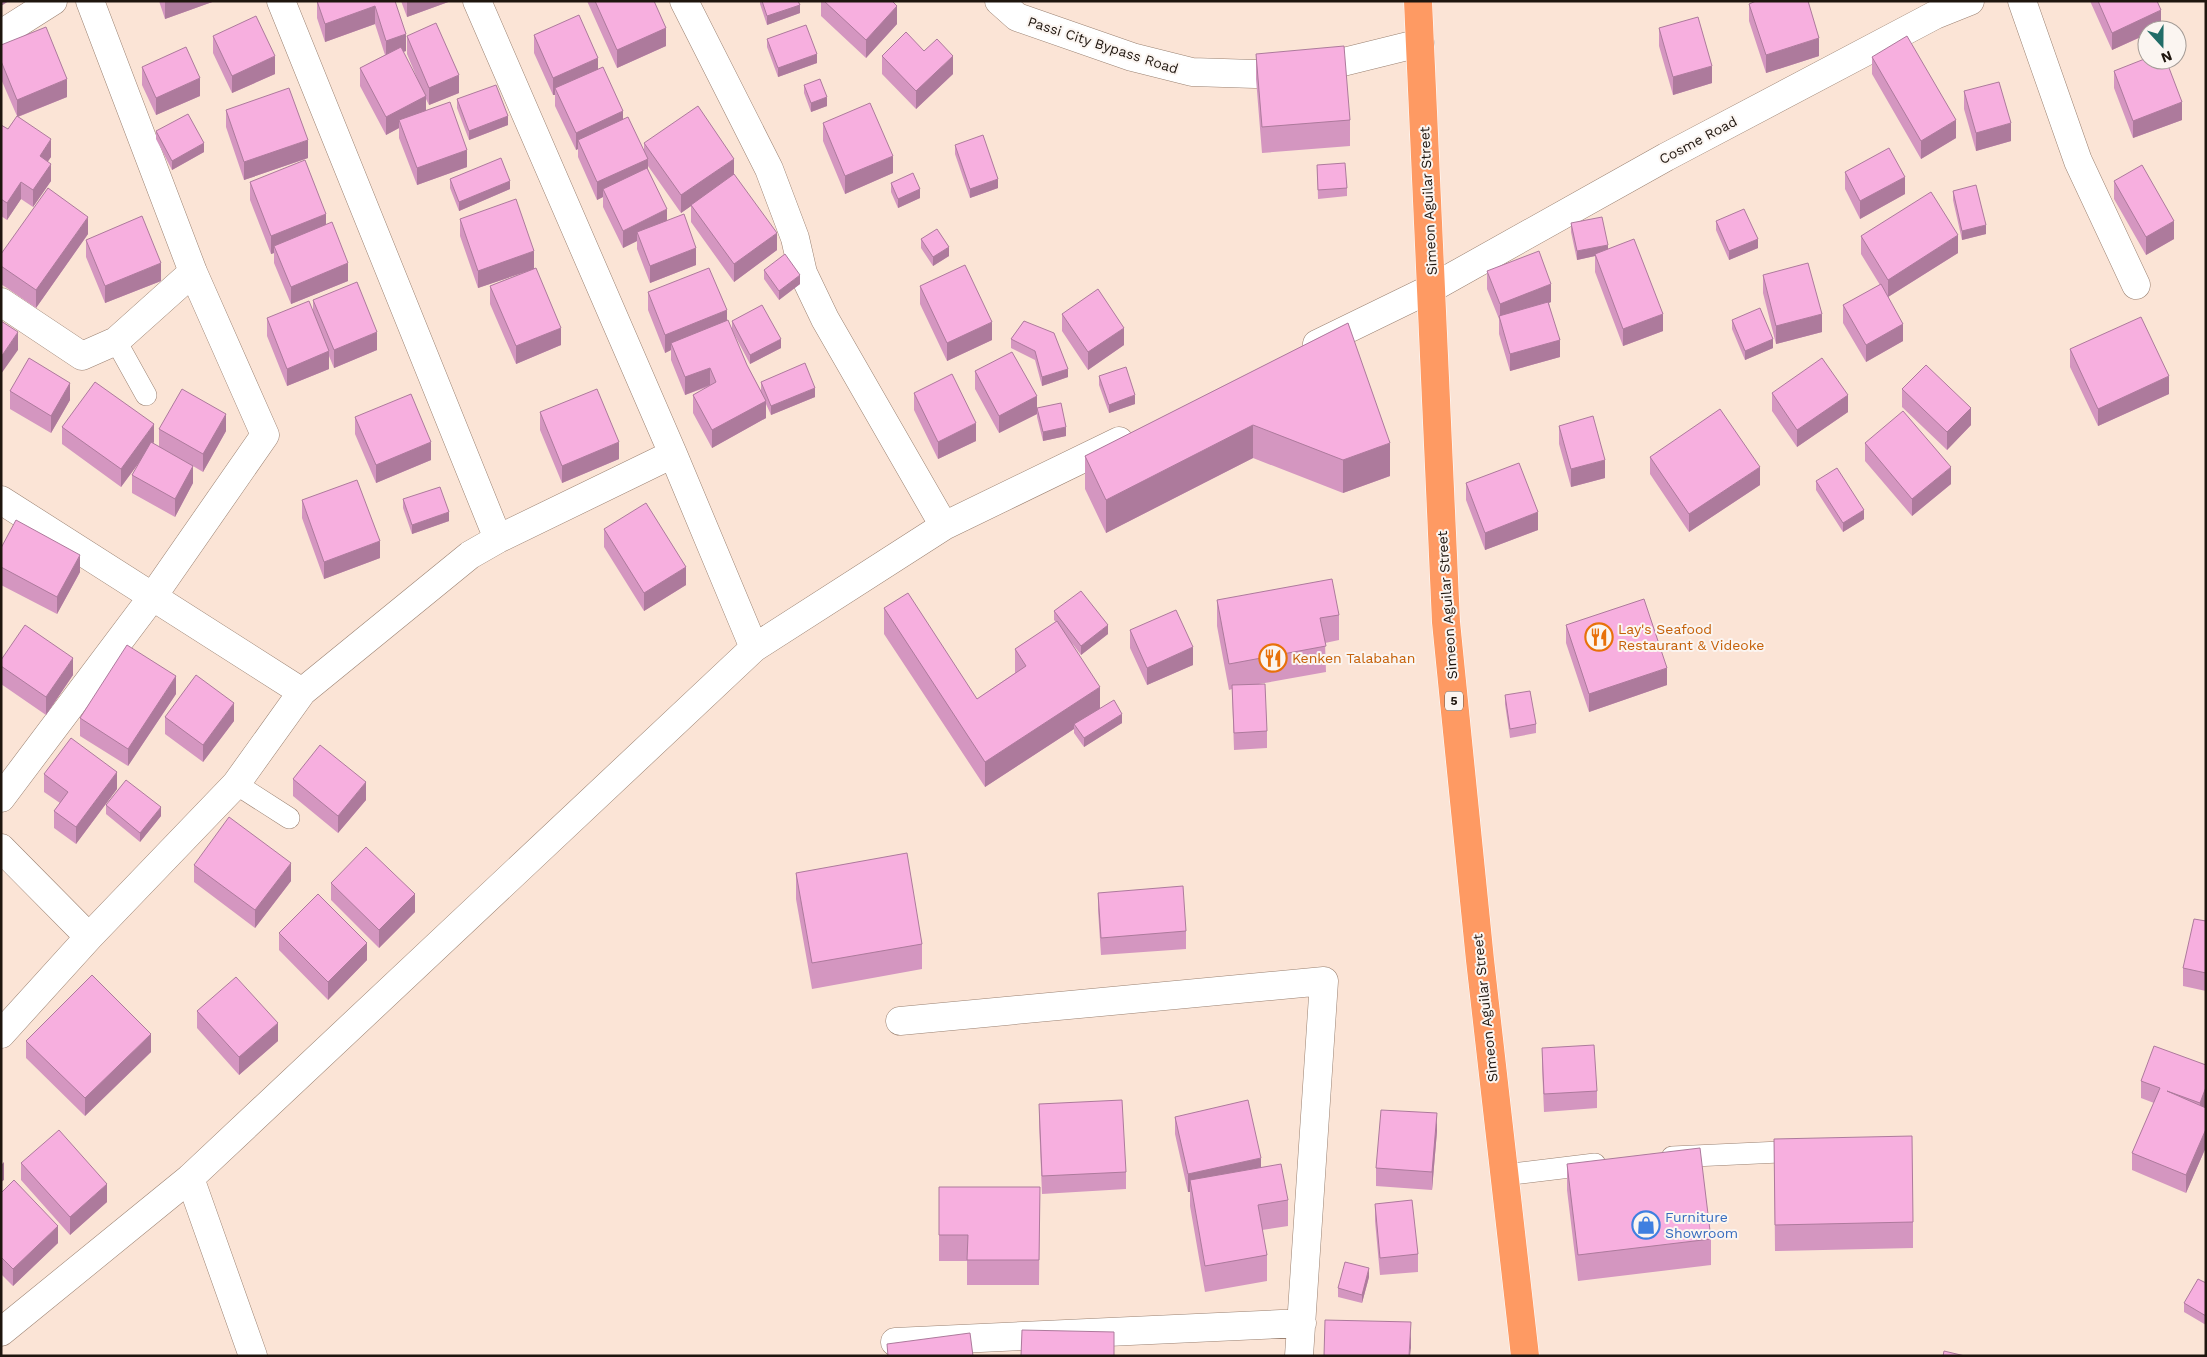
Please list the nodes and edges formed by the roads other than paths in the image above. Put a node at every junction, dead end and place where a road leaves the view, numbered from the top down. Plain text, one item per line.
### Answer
1 (53, 1) edge
2 (90, 1) edge
3 (281, 1) edge
4 (477, 1) edge
5 (684, 1) edge
6 (999, 1) edge
7 (1418, 1) edge
8 (1970, 1) edge
9 (2022, 1) edge
10 (1, 34) edge
11 (1420, 43) junction
12 (193, 272) junction
13 (2136, 284) dead end
14 (1432, 288) junction
15 (1, 302) edge
16 (116, 340) junction
17 (1299, 353) edge
18 (146, 395) dead end
19 (1139, 431) edge
20 (674, 454) junction
21 (4, 507) edge
22 (944, 526) junction
23 (498, 539) junction
24 (154, 596) junction
25 (754, 648) junction
26 (302, 692) junction
27 (236, 784) junction
28 (1, 798) edge
29 (289, 818) dead end
30 (1, 848) edge
31 (89, 937) junction
32 (900, 1021) dead end
33 (1, 1034) edge
34 (1820, 1150) edge
35 (1653, 1158) edge
36 (1615, 1162) edge
37 (1504, 1175) junction
38 (190, 1178) junction
39 (1302, 1323) junction
40 (1, 1332) edge
41 (895, 1342) edge
42 (253, 1356) edge
43 (1299, 1356) edge
44 (1525, 1356) edge

1 - 10 street
2 - 12 street
3 - 23 street
4 - 20 street
5 - 22 street
6 - 11 street, Passi City Bypass Road
7 - 11 highway, Simeon Aguilar Street / 5
8 - 14 street, Cosme Road
9 - 13 street
11 - 14 highway, Simeon Aguilar Street / 5
12 - 16 street
12 - 24 street
14 - 17 street, Cosme Road
14 - 37 highway, Simeon Aguilar Street / 5
15 - 16 street
16 - 18 lane
19 - 22 street
20 - 23 street
20 - 25 street
21 - 24 street
22 - 25 street
23 - 26 street
24 - 26 street
24 - 28 street
25 - 38 street
26 - 27 street
27 - 29 lane
27 - 31 street
30 - 31 street
31 - 33 street
32 - 39 street
34 - 35 lane
36 - 37 lane
37 - 44 highway, Simeon Aguilar Street / 5
38 - 40 street
38 - 42 street
39 - 41 street
39 - 43 street

